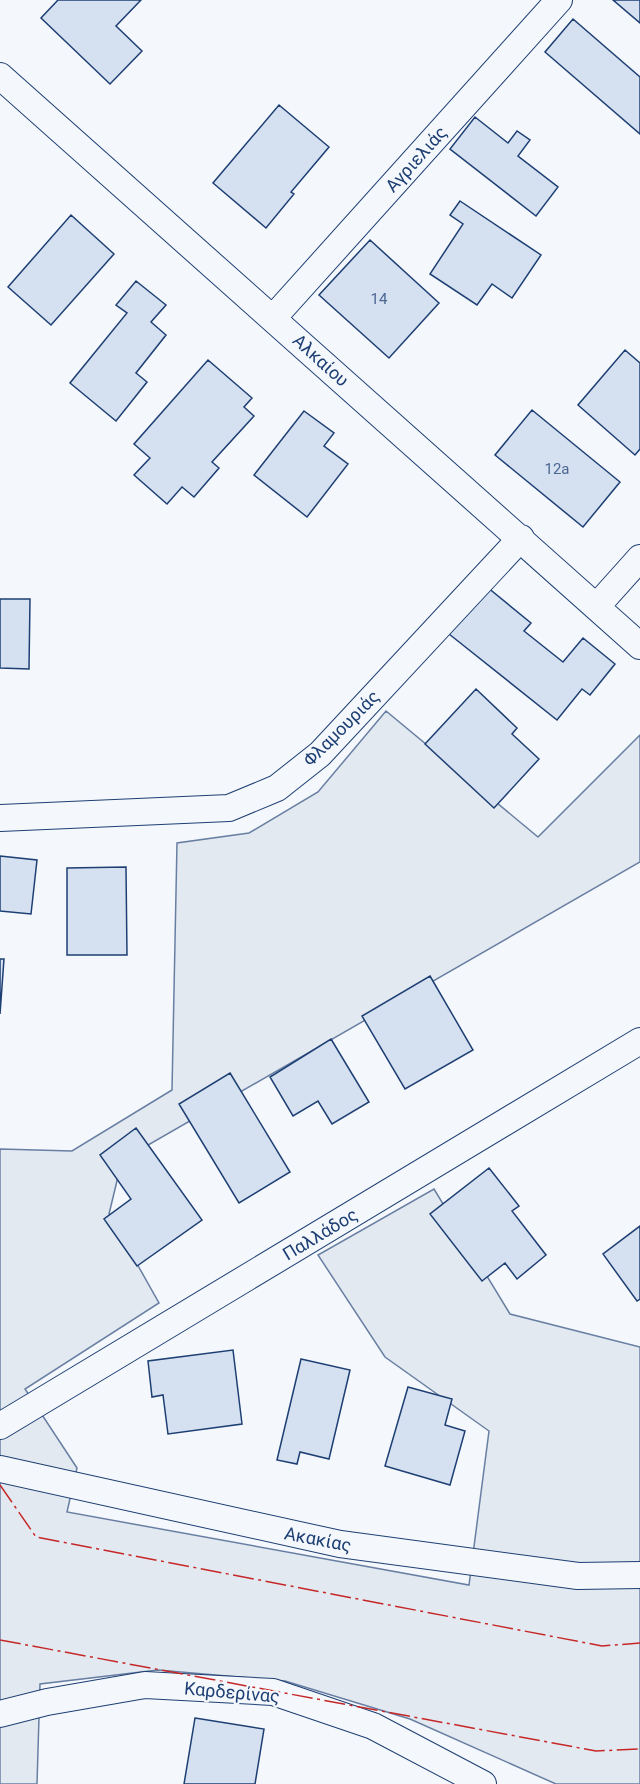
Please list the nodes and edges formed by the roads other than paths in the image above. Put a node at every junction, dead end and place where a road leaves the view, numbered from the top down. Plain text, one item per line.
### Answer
1 (559, 0) edge
2 (0, 76) edge
3 (273, 318) junction
4 (521, 538) junction
5 (640, 558) edge
6 (597, 606) junction
7 (640, 646) edge
8 (0, 818) edge
9 (640, 1041) edge
10 (0, 1426) edge
11 (0, 1469) edge
12 (640, 1575) edge
13 (0, 1714) edge
14 (483, 1784) edge

1 - 3 street, Αγριελιάς
2 - 3 street, Αλκαίου
3 - 4 street, Αλκαίου
4 - 6 street, Αλκαίου
4 - 8 street, Φλαμουριάς
5 - 6 street
6 - 7 street, Αλκαίου
9 - 10 street, Παλλάδος
11 - 12 street, Ακακίας
13 - 14 street, Καρδερίνας

